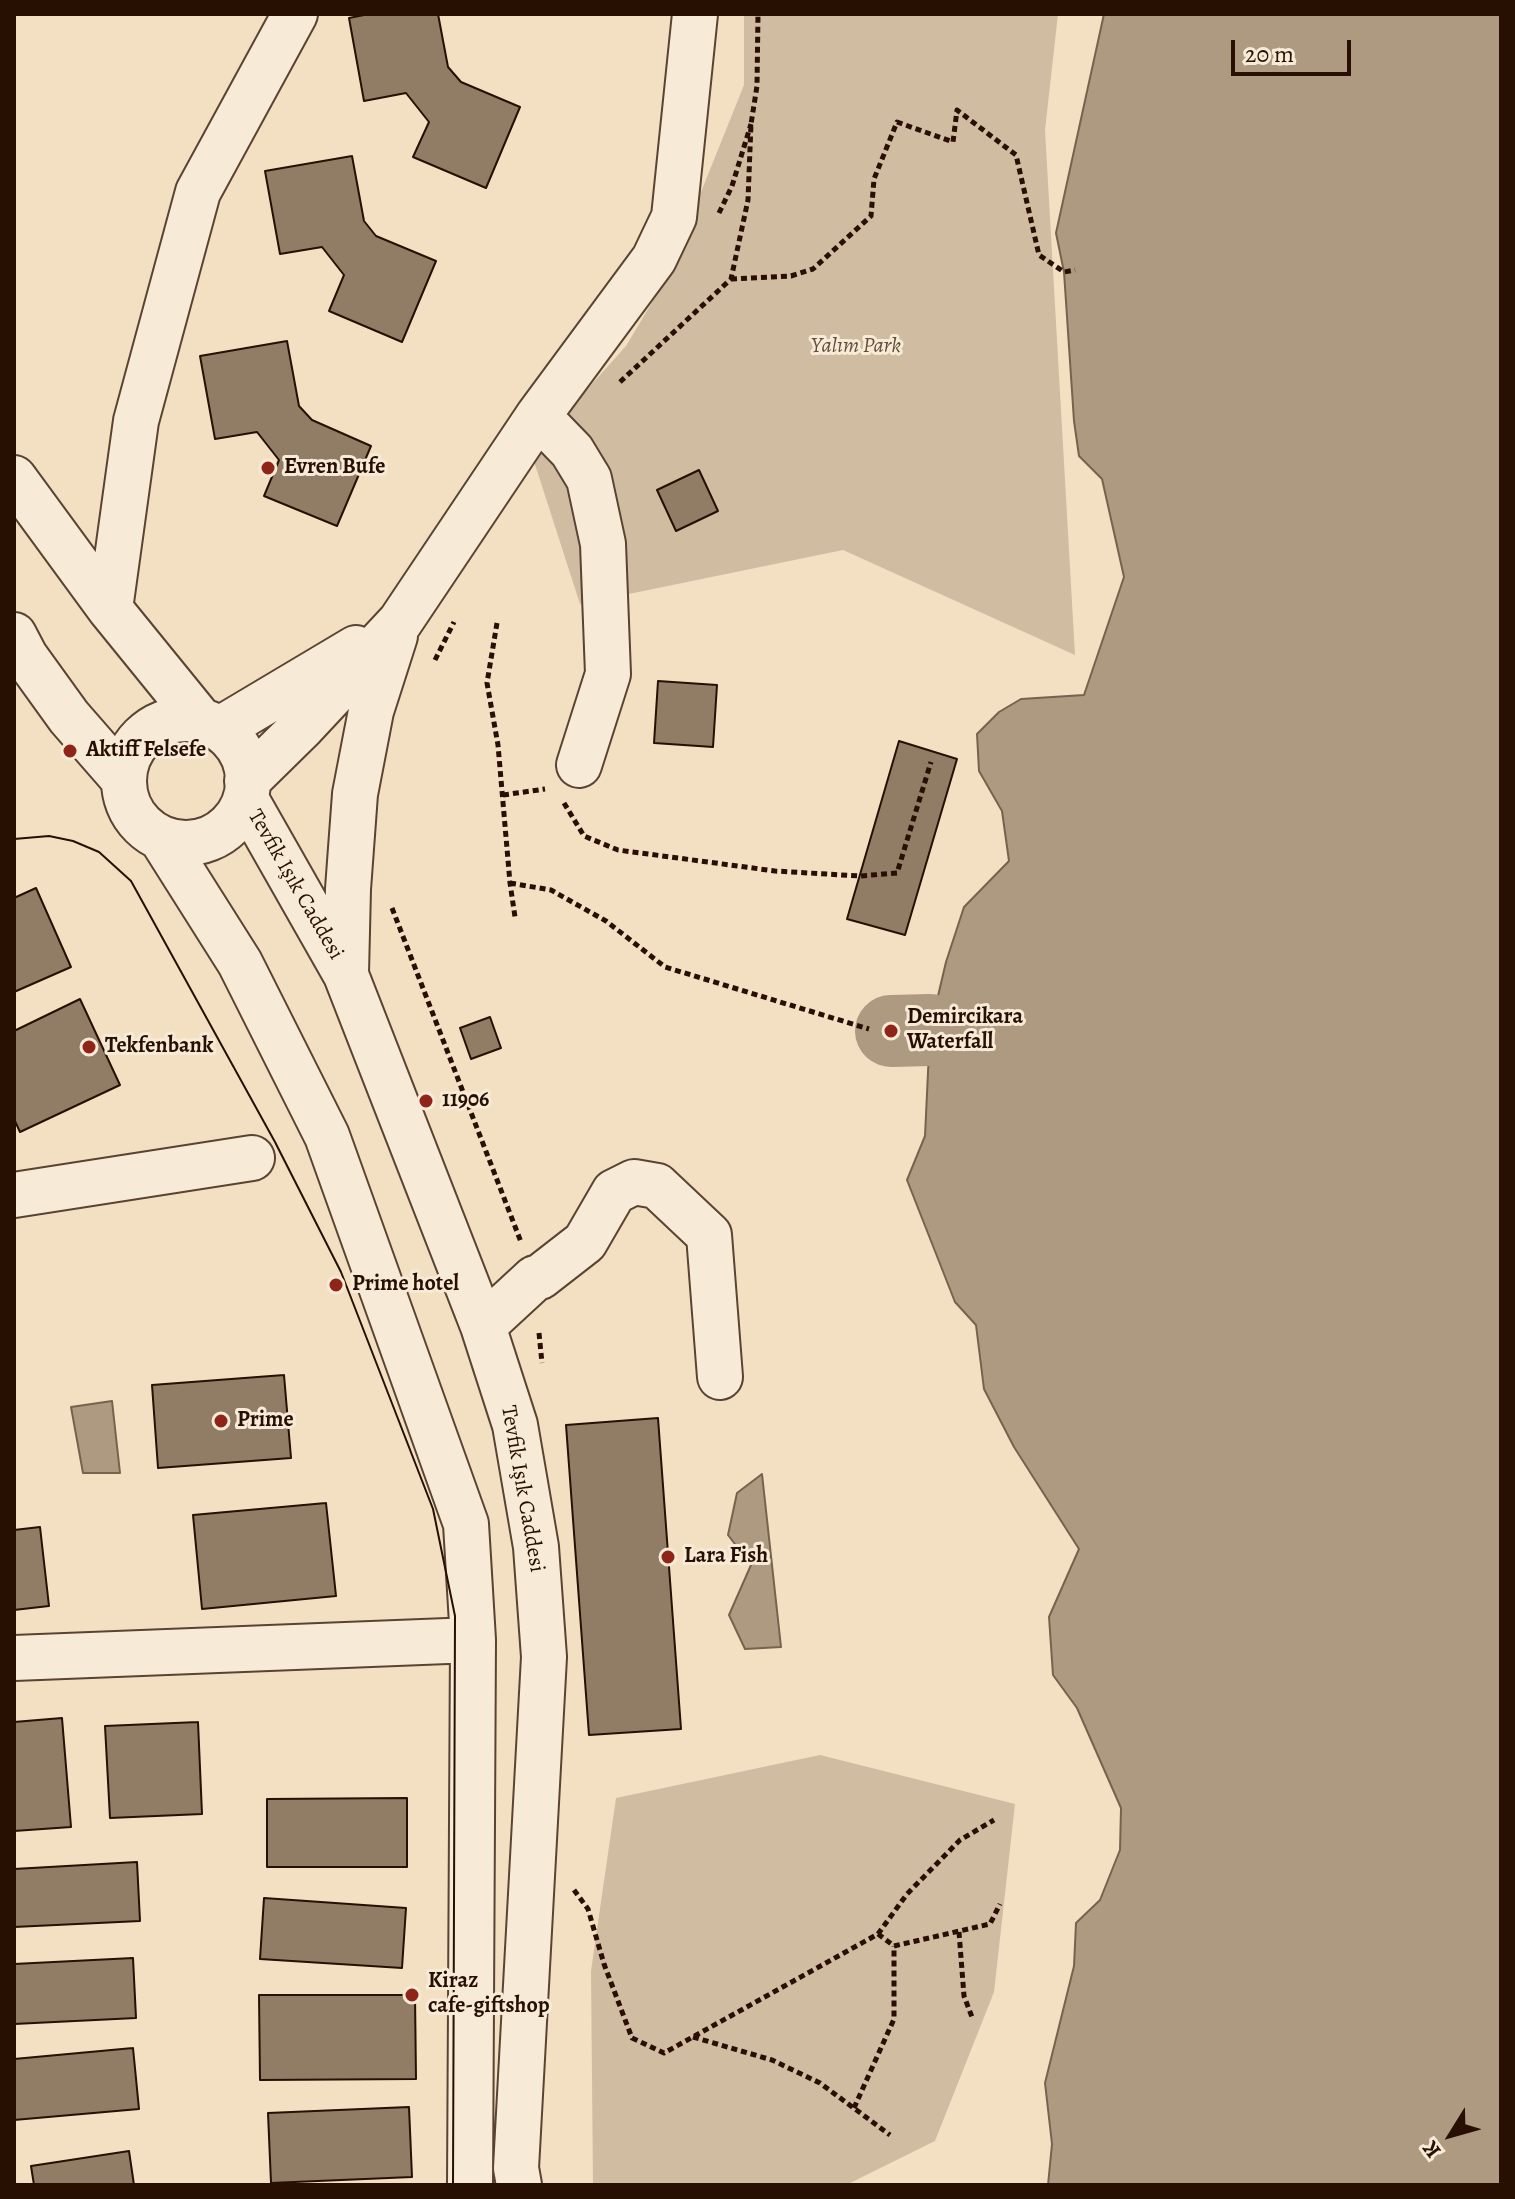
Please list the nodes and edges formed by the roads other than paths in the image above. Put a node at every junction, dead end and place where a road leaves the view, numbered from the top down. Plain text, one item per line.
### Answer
1 (295, 14) edge
2 (695, 14) edge
3 (538, 416) junction
4 (14, 478) edge
5 (110, 609) junction
6 (400, 622) junction
7 (14, 635) edge
8 (210, 725) junction
9 (566, 776) road end
10 (124, 780) junction
11 (247, 790) junction
12 (161, 838) junction
13 (346, 975) junction
14 (252, 1158) dead end
15 (14, 1195) edge
16 (483, 1326) junction
17 (720, 1377) dead end
18 (473, 1640) junction
19 (14, 1658) edge
20 (470, 2185) edge
21 (519, 2185) edge

1 - 5 street
2 - 3 street
3 - 6 street
3 - 9 street
4 - 5 street
5 - 8 street
6 - 8 street
6 - 11 street
6 - 13 street
7 - 10 street
8 - 10 street
8 - 11 street
10 - 12 street
11 - 12 street
11 - 13 street, Tevfik Işık Caddesi
12 - 18 street
13 - 16 street, Tevfik Işık Caddesi
14 - 15 street
16 - 17 street
16 - 21 street, Tevfik Işık Caddesi
18 - 19 street
18 - 20 street

